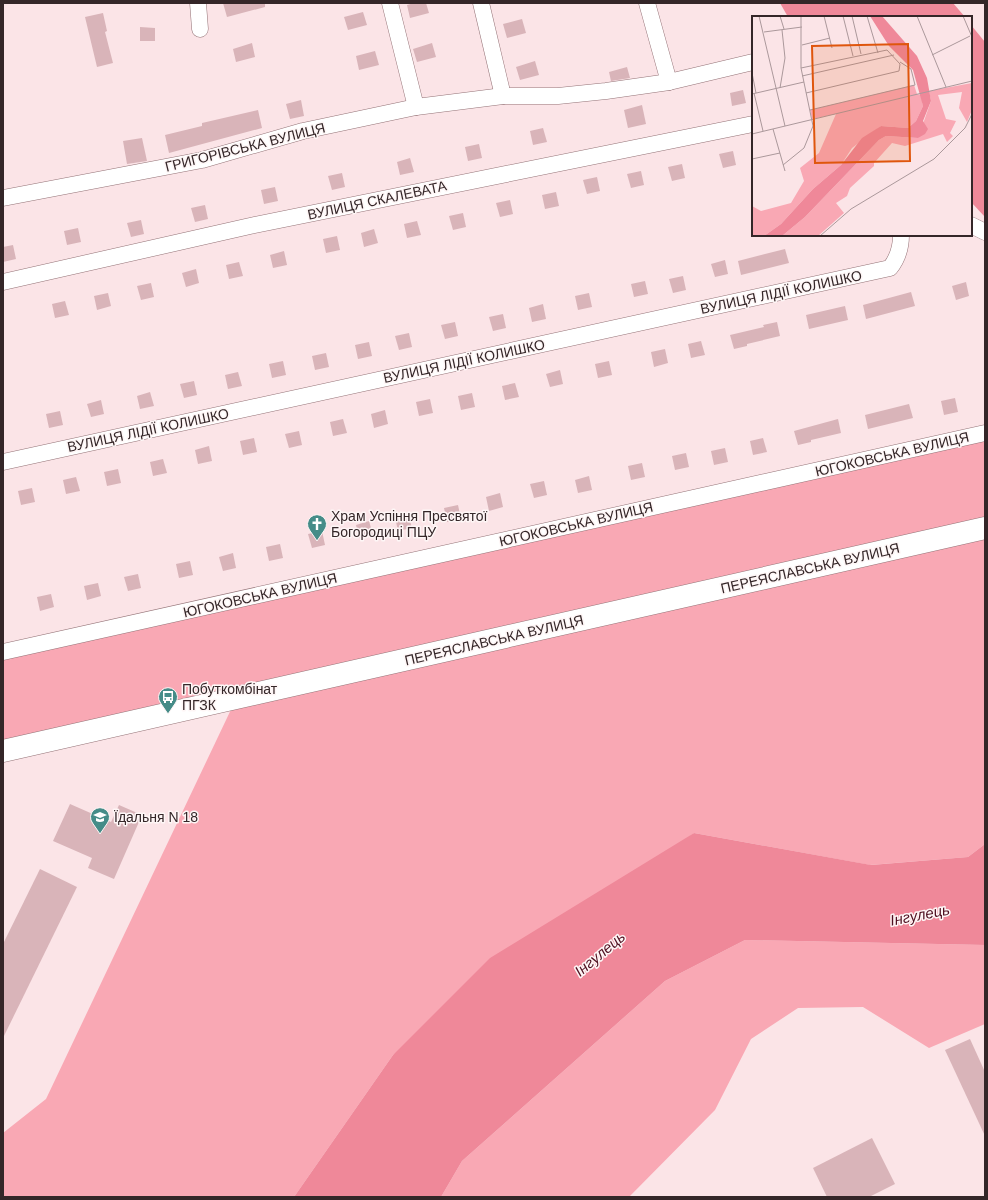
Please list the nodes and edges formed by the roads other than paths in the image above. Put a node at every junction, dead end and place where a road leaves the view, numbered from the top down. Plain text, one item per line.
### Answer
1 (198, 3) edge
2 (390, 3) edge
3 (481, 3) edge
4 (647, 3) edge
5 (200, 29) dead end
6 (752, 62) edge
7 (669, 82) junction
8 (503, 96) junction
9 (416, 106) junction
10 (752, 124) edge
11 (3, 198) edge
12 (972, 226) edge
13 (985, 232) edge
14 (901, 236) edge
15 (3, 282) edge
16 (985, 434) edge
17 (3, 462) edge
18 (985, 528) edge
19 (3, 652) edge
20 (3, 751) edge

1 - 5 street
2 - 9 street
3 - 8 street
4 - 7 street
6 - 7 street, ГРИГОРІВСЬКА ВУЛИЦЯ
7 - 8 street, ГРИГОРІВСЬКА ВУЛИЦЯ
8 - 9 street, ГРИГОРІВСЬКА ВУЛИЦЯ
9 - 11 street, ГРИГОРІВСЬКА ВУЛИЦЯ
10 - 15 street, ВУЛИЦЯ СКАЛЕВАТА
12 - 13 street
14 - 17 street, ВУЛИЦЯ ЛІДІЇ КОЛИШКО
16 - 19 street, ЮГОКОВСЬКА ВУЛИЦЯ
18 - 20 street, ПЕРЕЯСЛАВСЬКА ВУЛИЦЯ

